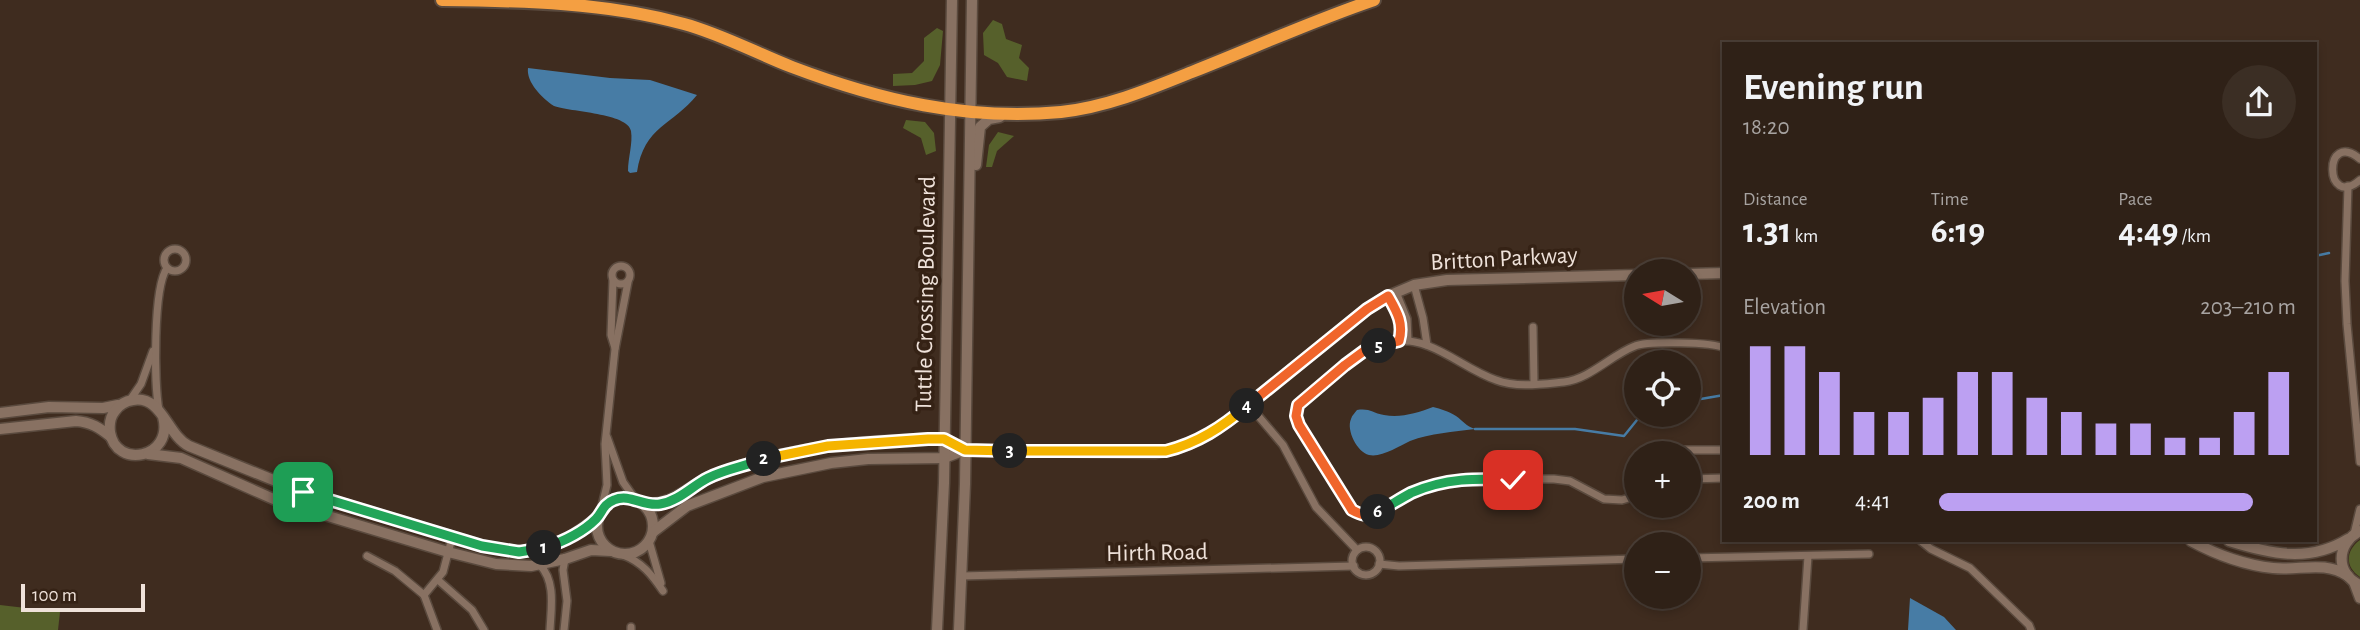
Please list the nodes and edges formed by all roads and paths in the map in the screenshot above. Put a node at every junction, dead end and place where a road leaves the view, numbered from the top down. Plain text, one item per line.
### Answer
1 (442, 0) edge
2 (951, 0) edge
3 (972, 0) edge
4 (1374, 0) edge
5 (950, 109) junction
6 (971, 112) junction
7 (1013, 114) junction
8 (2360, 159) edge
9 (2360, 180) edge
10 (2348, 186) junction
11 (970, 199) junction
12 (167, 268) dead end
13 (1722, 273) edge
14 (1701, 274) edge
15 (1624, 275) edge
16 (613, 280) junction
17 (628, 282) junction
18 (1414, 285) junction
19 (1392, 294) junction
20 (1423, 318) junction
21 (1405, 323) junction
22 (1533, 327) dead end
23 (156, 337) junction
24 (1404, 341) junction
25 (1427, 345) junction
26 (1722, 347) edge
27 (615, 349) junction
28 (1534, 383) junction
29 (126, 402) junction
30 (1249, 405) junction
31 (0, 413) edge
32 (161, 413) junction
33 (0, 429) edge
34 (606, 435) junction
35 (111, 437) junction
36 (944, 439) junction
37 (965, 450) junction
38 (1701, 450) edge
39 (1722, 450) edge
40 (144, 454) junction
41 (944, 458) junction
42 (2360, 462) edge
43 (1701, 478) edge
44 (1722, 478) edge
45 (1624, 499) edge
46 (639, 502) junction
47 (2360, 509) edge
48 (599, 514) junction
49 (2354, 535) edge
50 (651, 536) junction
51 (452, 538) junction
52 (1923, 542) edge
53 (2193, 542) edge
54 (2232, 542) edge
55 (1357, 550) junction
56 (611, 551) junction
57 (448, 552) junction
58 (1869, 554) dead end
59 (623, 555) junction
60 (367, 556) dead end
61 (1808, 556) junction
62 (1701, 558) edge
63 (565, 559) junction
64 (1624, 559) edge
65 (1379, 564) junction
66 (540, 565) junction
67 (1354, 566) junction
68 (961, 576) junction
69 (438, 580) junction
70 (2354, 581) edge
71 (424, 595) junction
72 (2360, 598) edge
73 (437, 630) edge
74 (484, 630) edge
75 (550, 630) edge
76 (564, 630) edge
77 (937, 630) edge
78 (958, 630) edge
79 (1803, 630) edge
80 (2031, 630) edge

1 - 5 highway
2 - 5 main road, Tuttle Crossing Boulevard
3 - 6 main road, Tuttle Crossing Boulevard
4 - 7 highway
5 - 6 highway
5 - 36 main road, Tuttle Crossing Boulevard
6 - 7 highway
6 - 11 main road, Tuttle Crossing Boulevard
7 - 11 main road
8 - 10 street
9 - 10 street
10 - 42 street
11 - 37 main road, Tuttle Crossing Boulevard
12 - 23 street
13 - 14 main road
15 - 18 main road, Britton Parkway
16 - 17 street
16 - 17 street
16 - 27 street
17 - 27 street
18 - 19 main road, Britton Parkway
18 - 20 street
19 - 21 street
19 - 30 main road, Britton Parkway
20 - 21 street
20 - 25 street
21 - 24 street
22 - 28 street
23 - 29 street
23 - 32 street
24 - 25 street
24 - 45 street
25 - 28 street
26 - 28 street
27 - 34 street
29 - 31 main road
29 - 32 main road
29 - 35 main road
30 - 37 main road, Britton Parkway
30 - 55 street
32 - 40 main road
32 - 51 main road
33 - 35 main road
34 - 46 street
34 - 48 street
35 - 40 main road
36 - 37 main road
36 - 41 main road, Tuttle Crossing Boulevard
36 - 46 main road
37 - 41 main road
37 - 68 main road, Tuttle Crossing Boulevard
38 - 39 street
40 - 57 main road
41 - 50 main road
41 - 77 main road, Tuttle Crossing Boulevard
43 - 44 street
46 - 48 main road
46 - 50 main road
47 - 49 street
48 - 51 main road
48 - 56 main road
49 - 54 main road
49 - 70 main road
50 - 59 main road
50 - 59 street
51 - 57 street
52 - 80 street
53 - 70 main road
55 - 65 street
55 - 67 street
56 - 59 main road
56 - 63 main road
57 - 66 main road
57 - 69 street
58 - 61 street
60 - 71 street
61 - 62 street
61 - 79 street
63 - 66 main road
63 - 76 street
64 - 65 street
65 - 67 street
66 - 75 street
67 - 68 street, Hirth Road
68 - 78 main road, Tuttle Crossing Boulevard
69 - 71 street
69 - 74 street
70 - 72 main road
71 - 73 street

